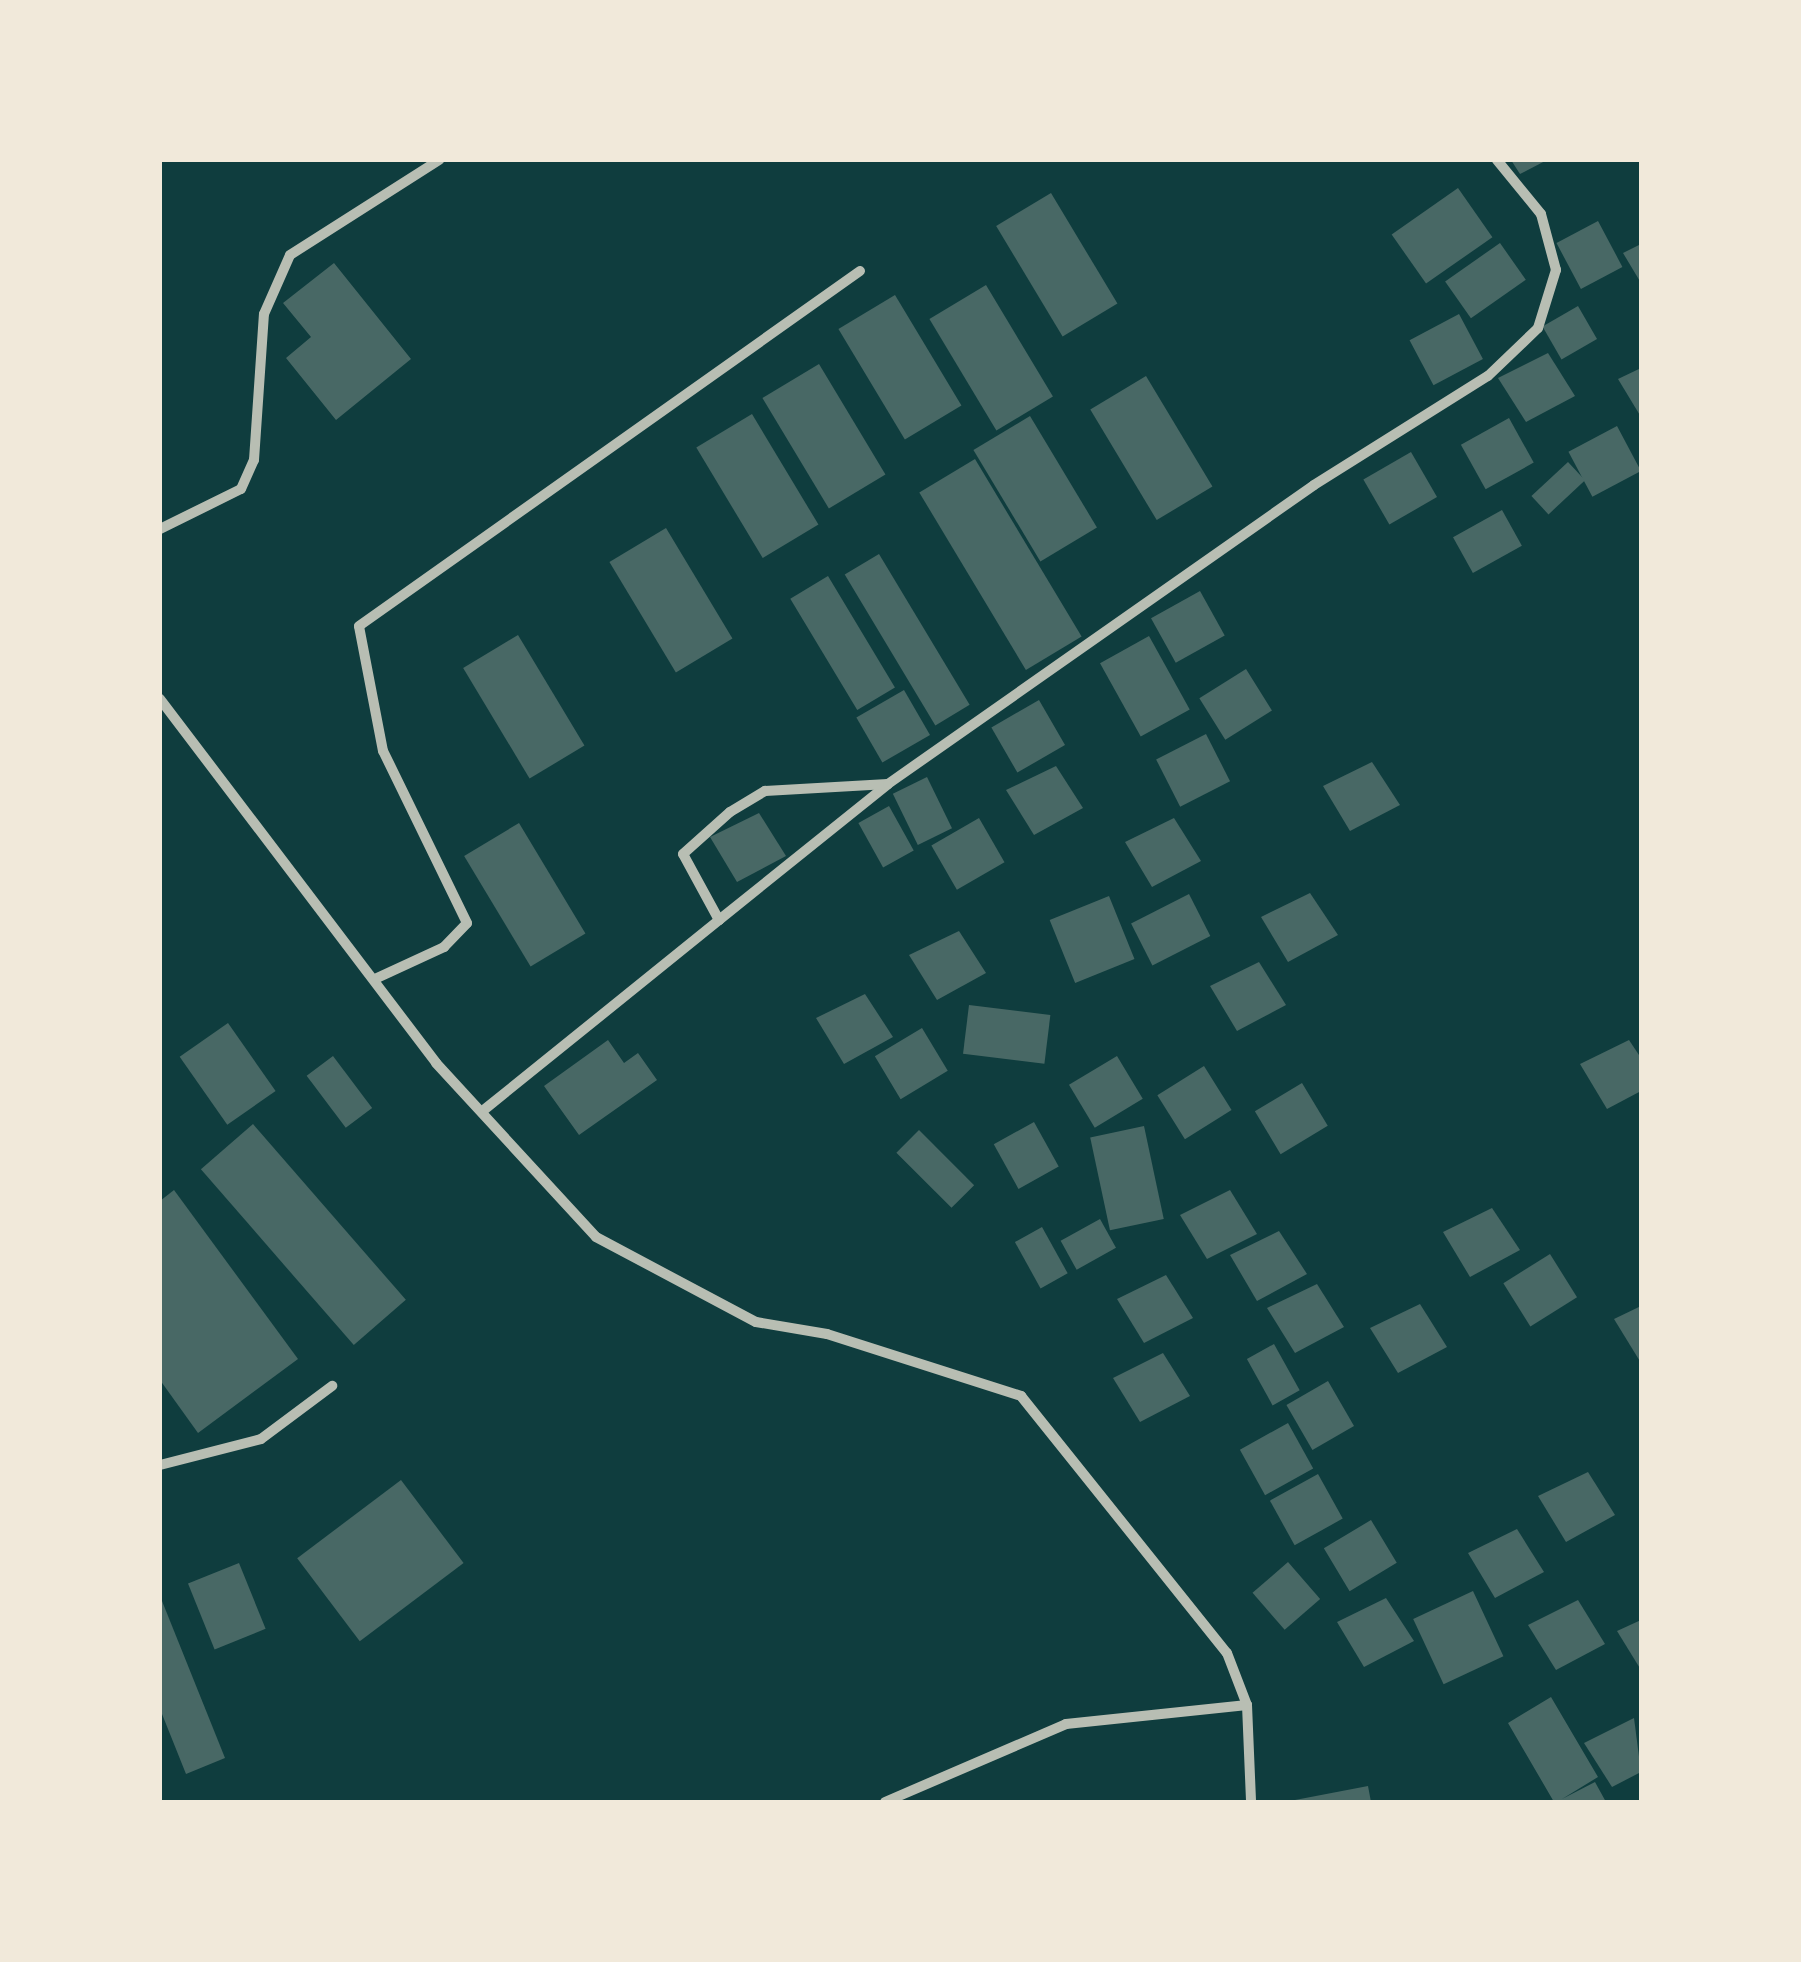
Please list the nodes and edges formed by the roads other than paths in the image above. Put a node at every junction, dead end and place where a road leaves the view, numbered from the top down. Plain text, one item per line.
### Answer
1 (439, 160) edge
2 (1497, 160) edge
3 (860, 271) dead end
4 (160, 529) edge
5 (160, 699) edge
6 (888, 784) junction
7 (719, 920) junction
8 (377, 978) junction
9 (484, 1109) junction
10 (332, 1386) dead end
11 (160, 1466) edge
12 (1247, 1705) junction
13 (885, 1802) edge
14 (1251, 1802) edge

1 - 4 street
2 - 6 street
3 - 8 street
5 - 8 street
6 - 7 street
6 - 7 street
7 - 9 street
8 - 9 street
9 - 12 street
10 - 11 street
12 - 13 street
12 - 14 street

